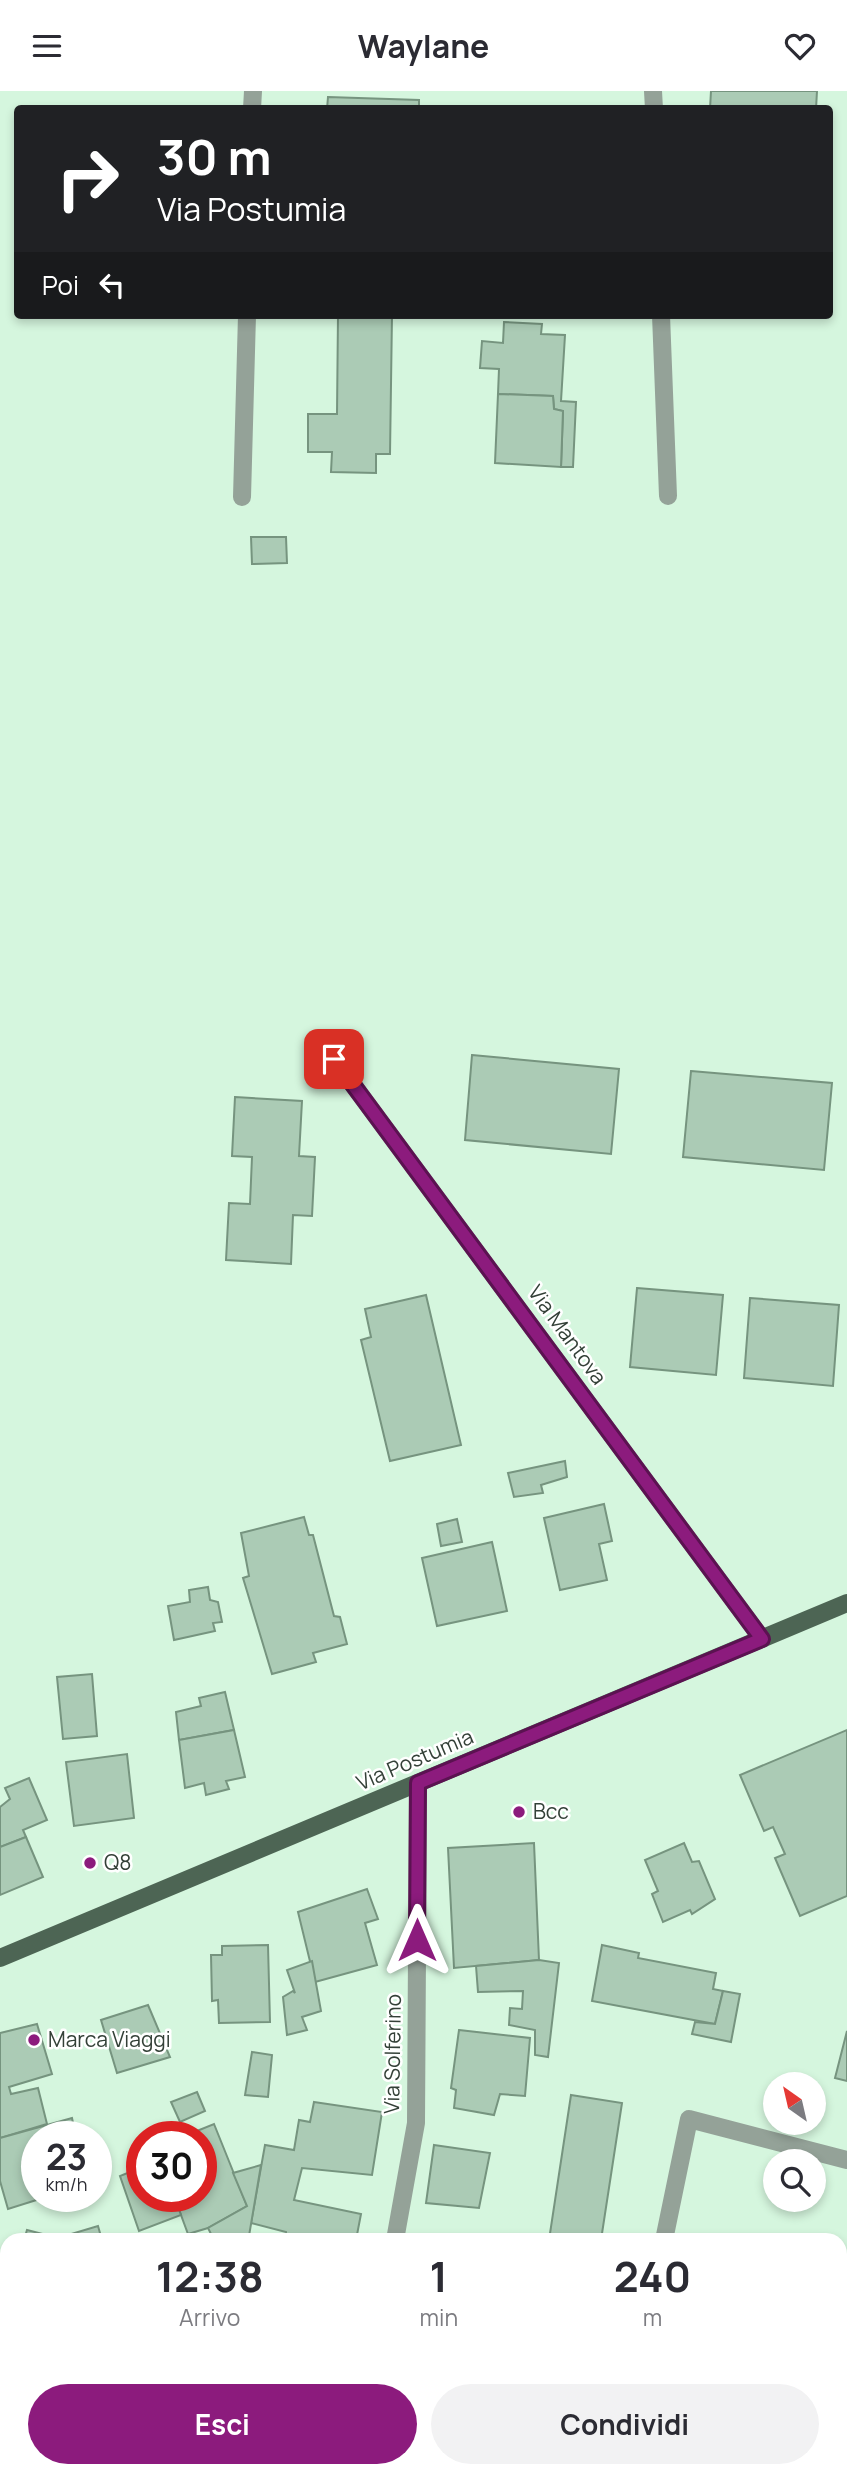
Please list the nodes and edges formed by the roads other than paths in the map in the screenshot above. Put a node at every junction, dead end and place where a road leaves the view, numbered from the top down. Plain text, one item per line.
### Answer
1 (247, 319) edge
2 (661, 319) edge
3 (668, 496) dead end
4 (242, 498) dead end
5 (334, 1059) dead end
6 (847, 1603) edge
7 (762, 1639) junction
8 (418, 1783) junction
9 (0, 1958) edge
10 (847, 2161) edge
11 (396, 2233) edge
12 (665, 2233) edge

1 - 4 street
2 - 3 street
5 - 7 street, Via Mantova
6 - 7 main road, Via Postumia
7 - 8 main road, Via Postumia
8 - 9 main road, Via Postumia
8 - 11 street, Via Solferino
10 - 12 street

